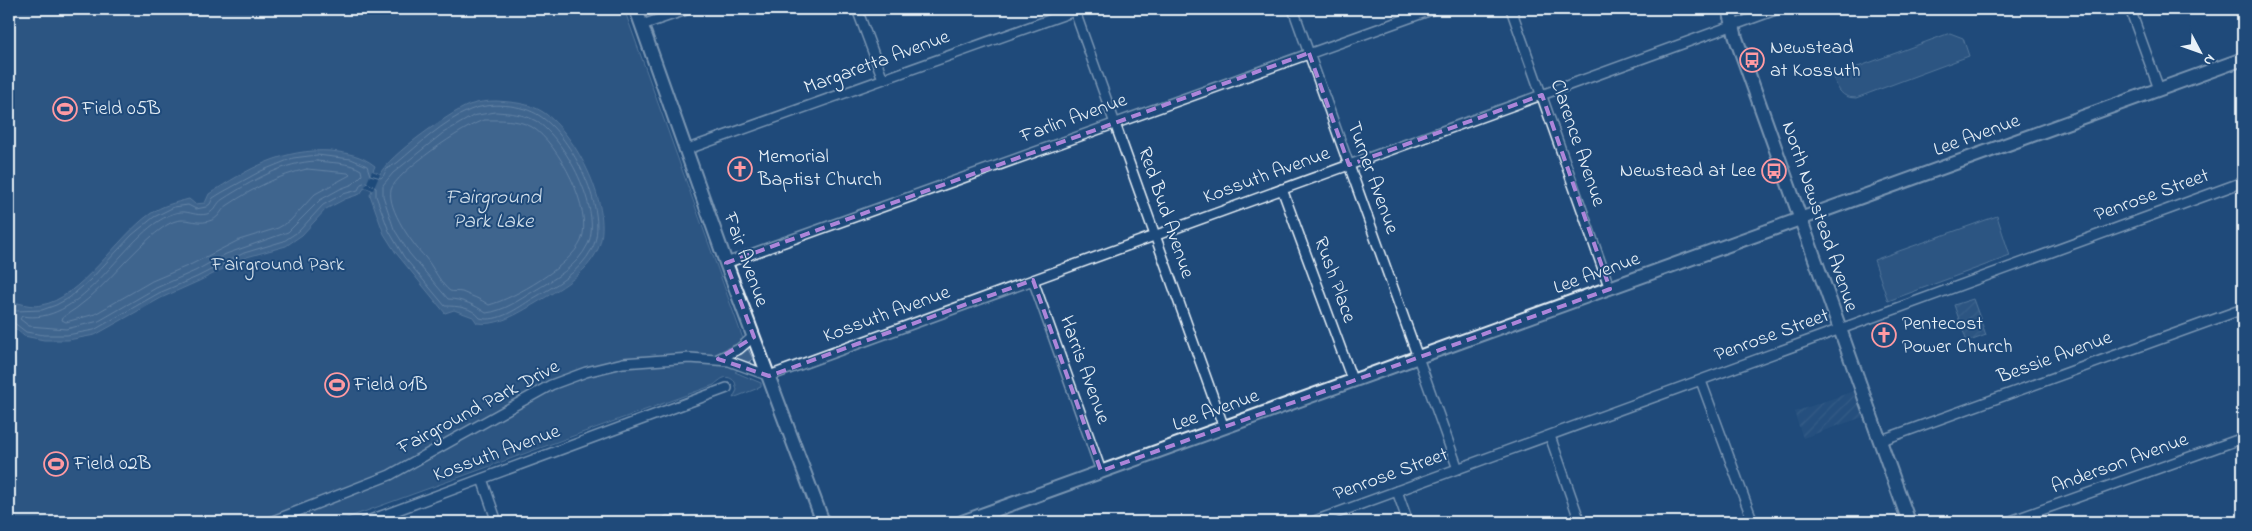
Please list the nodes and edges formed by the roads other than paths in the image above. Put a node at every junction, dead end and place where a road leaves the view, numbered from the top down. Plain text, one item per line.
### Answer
1 (636, 9) edge
2 (689, 9) edge
3 (857, 9) edge
4 (1077, 9) edge
5 (1293, 9) edge
6 (1434, 9) edge
7 (1512, 9) edge
8 (1729, 9) edge
9 (1778, 9) edge
10 (2130, 9) edge
11 (642, 25) junction
12 (1734, 25) junction
13 (1309, 54) junction
14 (2243, 59) edge
15 (884, 79) junction
16 (2160, 90) junction
17 (1542, 95) junction
18 (1115, 123) junction
19 (686, 150) junction
20 (1349, 165) junction
21 (2243, 182) edge
22 (1282, 189) junction
23 (1800, 220) junction
24 (1154, 235) junction
25 (726, 263) junction
26 (1033, 280) junction
27 (1610, 289) junction
28 (2243, 309) edge
29 (1840, 331) junction
30 (754, 336) junction
31 (1419, 358) junction
32 (718, 359) junction
33 (769, 376) junction
34 (1701, 381) junction
35 (1353, 382) junction
36 (726, 388) dead end
37 (1224, 428) junction
38 (1550, 436) junction
39 (2243, 438) edge
40 (1879, 441) junction
41 (1458, 468) junction
42 (1101, 471) junction
43 (482, 479) junction
44 (1396, 491) junction
45 (270, 522) edge
46 (365, 522) edge
47 (497, 522) edge
48 (823, 522) edge
49 (962, 522) edge
50 (1312, 522) edge
51 (1408, 522) edge
52 (1580, 522) edge
53 (1753, 522) edge
54 (1909, 522) edge
55 (2008, 522) edge

1 - 11 street, Fair Avenue
2 - 11 street
3 - 15 street
4 - 15 street, Margaretta Avenue
4 - 18 street, Red Bud Avenue
5 - 13 street, Turner Avenue
6 - 13 street, Farlin Avenue
7 - 17 street, Clarence Avenue
8 - 12 street, North Newstead Avenue
9 - 12 street, Kossuth Avenue
10 - 16 street
11 - 19 street, Fair Avenue
12 - 17 street, Kossuth Avenue
12 - 23 street, North Newstead Avenue
13 - 18 street, Farlin Avenue
13 - 20 street, Turner Avenue
14 - 16 street, Lee Avenue
15 - 19 street, Margaretta Avenue
16 - 23 street, Lee Avenue
17 - 20 street, Kossuth Avenue
17 - 27 street, Clarence Avenue
18 - 24 street, Red Bud Avenue
18 - 25 street, Farlin Avenue
19 - 25 street, Fair Avenue
20 - 22 street, Kossuth Avenue
20 - 31 street, Turner Avenue
21 - 29 street, Penrose Street
22 - 24 street, Kossuth Avenue
22 - 35 street, Rush Place
23 - 27 street, Lee Avenue
23 - 29 street, North Newstead Avenue
24 - 26 street, Kossuth Avenue
24 - 37 street, Red Bud Avenue
25 - 30 street, Fair Avenue
26 - 33 street, Kossuth Avenue
26 - 42 street, Harris Avenue
27 - 31 street, Lee Avenue
28 - 40 street, Bessie Avenue
29 - 34 street, Penrose Street
29 - 40 street, North Newstead Avenue
30 - 32 street
30 - 33 street, Fair Avenue
31 - 35 street, Lee Avenue
31 - 41 street, Turner Avenue
32 - 33 street, Fairground Park Drive
32 - 45 street, Fairground Park Drive
33 - 48 street, Fair Avenue
34 - 38 street, Penrose Street
34 - 53 street
35 - 37 street, Lee Avenue
36 - 43 street, Kossuth Avenue
37 - 42 street, Lee Avenue
38 - 41 street, Penrose Street
38 - 52 street
39 - 55 street, Anderson Avenue
40 - 54 street, North Newstead Avenue
41 - 44 street, Penrose Street
42 - 49 street, Lee Avenue
43 - 46 street, Kossuth Avenue
43 - 47 street
44 - 50 street, Penrose Street
44 - 51 street

